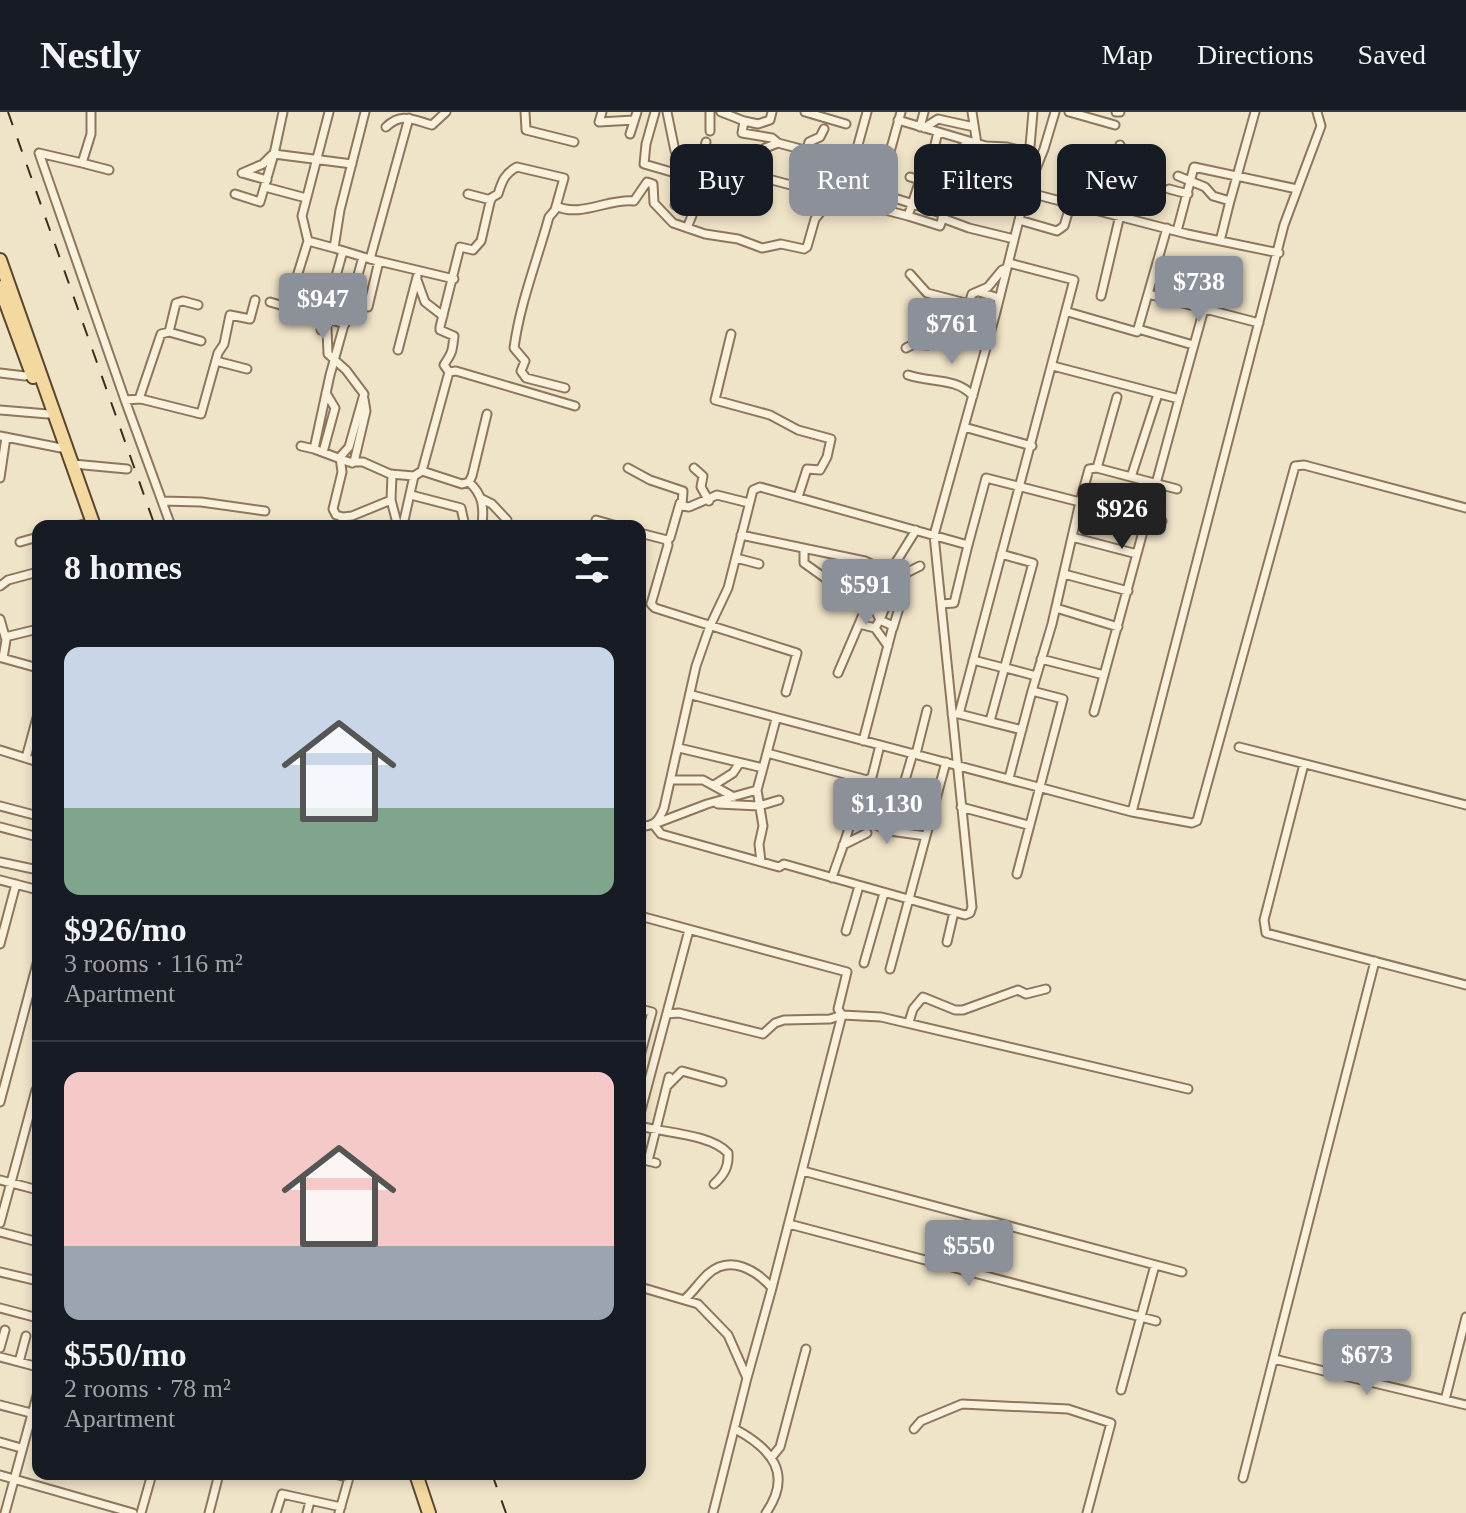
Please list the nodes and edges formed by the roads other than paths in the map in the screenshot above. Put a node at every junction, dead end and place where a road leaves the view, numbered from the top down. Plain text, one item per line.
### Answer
1 (91, 112) edge
2 (283, 112) edge
3 (329, 112) edge
4 (365, 112) edge
5 (446, 112) edge
6 (525, 112) edge
7 (602, 112) edge
8 (655, 112) edge
9 (667, 112) edge
10 (710, 112) edge
11 (721, 112) edge
12 (772, 112) edge
13 (805, 112) edge
14 (867, 112) edge
15 (924, 112) edge
16 (972, 112) edge
17 (1033, 112) edge
18 (1055, 112) edge
19 (1069, 112) edge
20 (1255, 112) edge
21 (1317, 112) edge
22 (636, 116) edge
23 (900, 116) edge
24 (409, 118) junction
25 (744, 121) junction
26 (758, 124) junction
27 (846, 124) dead end
28 (1115, 125) dead end
29 (386, 127) dead end
30 (974, 127) junction
31 (922, 128) junction
32 (824, 129) dead end
33 (710, 131) dead end
34 (938, 132) junction
35 (630, 134) dead end
36 (754, 136) junction
37 (574, 142) dead end
38 (778, 143) junction
39 (973, 143) junction
40 (674, 144) edge
41 (808, 144) edge
42 (855, 144) edge
43 (892, 144) edge
44 (935, 144) edge
45 (982, 144) edge
46 (1030, 144) edge
47 (773, 145) edge
48 (789, 146) edge
49 (274, 154) junction
50 (1041, 155) edge
51 (317, 158) junction
52 (82, 163) junction
53 (352, 164) junction
54 (644, 164) junction
55 (109, 170) dead end
56 (670, 172) edge
57 (1178, 176) dead end
58 (910, 177) dead end
59 (1237, 177) junction
60 (914, 178) edge
61 (647, 182) junction
62 (1190, 183) junction
63 (266, 184) junction
64 (1169, 189) dead end
65 (1297, 189) junction
66 (235, 194) dead end
67 (468, 194) dead end
68 (637, 194) junction
69 (1188, 194) junction
70 (306, 198) junction
71 (653, 198) junction
72 (914, 198) edge
73 (898, 199) edge
74 (491, 200) junction
75 (1230, 201) junction
76 (912, 204) junction
77 (556, 206) junction
78 (898, 213) edge
79 (692, 216) edge
80 (817, 216) edge
81 (908, 216) junction
82 (943, 216) joint
83 (1020, 216) edge
84 (1067, 216) edge
85 (1121, 216) joint
86 (1019, 220) junction
87 (687, 228) junction
88 (1167, 228) junction
89 (1177, 231) junction
90 (1014, 239) junction
91 (308, 241) junction
92 (1220, 241) junction
93 (451, 245) dead end
94 (460, 247) junction
95 (334, 248) junction
96 (343, 251) junction
97 (1279, 253) junction
98 (371, 259) junction
99 (0, 260) edge
100 (1157, 262) junction
101 (1008, 265) junction
102 (417, 274) junction
103 (910, 274) dead end
104 (453, 279) junction
105 (0, 287) edge
106 (979, 292) junction
107 (1148, 294) junction
108 (1101, 296) dead end
109 (999, 298) junction
110 (255, 300) dead end
111 (270, 302) dead end
112 (969, 304) junction
113 (198, 305) dead end
114 (368, 307) dead end
115 (1203, 309) junction
116 (286, 311) junction
117 (996, 312) junction
118 (1068, 312) junction
119 (443, 316) junction
120 (1259, 323) junction
121 (345, 324) junction
122 (323, 325) junction
123 (1138, 329) junction
124 (169, 332) junction
125 (731, 334) dead end
126 (201, 341) dead end
127 (1193, 345) junction
128 (906, 348) dead end
129 (398, 350) dead end
130 (334, 360) junction
131 (216, 361) junction
132 (1053, 366) junction
133 (247, 369) dead end
134 (449, 372) junction
135 (0, 373) edge
136 (32, 373) junction
137 (908, 375) dead end
138 (565, 388) dead end
139 (326, 393) junction
140 (1158, 394) junction
141 (363, 396) junction
142 (973, 396) junction
143 (1117, 397) dead end
144 (139, 399) junction
145 (1179, 399) junction
146 (125, 400) junction
147 (575, 406) dead end
148 (0, 410) edge
149 (48, 414) junction
150 (487, 414) dead end
151 (964, 427) junction
152 (3, 437) edge
153 (301, 446) dead end
154 (1032, 446) junction
155 (61, 448) junction
156 (314, 449) junction
157 (323, 452) junction
158 (340, 457) junction
159 (354, 462) junction
160 (73, 464) junction
161 (628, 468) dead end
162 (694, 468) dead end
163 (1097, 468) junction
164 (127, 469) dead end
165 (342, 472) junction
166 (392, 474) junction
167 (418, 474) junction
168 (1131, 477) junction
169 (0, 478) edge
170 (469, 482) junction
171 (1155, 483) junction
172 (1020, 487) junction
173 (1177, 489) dead end
174 (412, 492) junction
175 (798, 497) junction
176 (482, 499) junction
177 (391, 500) junction
178 (162, 501) junction
179 (709, 501) junction
180 (1080, 502) junction
181 (680, 503) junction
182 (749, 503) junction
183 (1466, 508) edge
184 (265, 511) dead end
185 (1146, 517) junction
186 (85, 520) edge
187 (86, 520) edge
188 (169, 520) edge
189 (340, 520) edge
190 (345, 520) edge
191 (396, 520) edge
192 (405, 520) edge
193 (464, 520) edge
194 (484, 520) edge
195 (507, 520) dead end
196 (1162, 521) dead end
197 (916, 530) junction
198 (646, 535) edge
199 (741, 535) junction
200 (934, 535) junction
201 (1072, 537) junction
202 (32, 539) edge
203 (667, 540) junction
204 (20, 542) dead end
205 (968, 545) junction
206 (804, 550) junction
207 (1001, 554) junction
208 (1137, 554) junction
209 (736, 558) junction
210 (759, 564) dead end
211 (920, 566) dead end
212 (891, 573) junction
213 (32, 574) edge
214 (1064, 574) junction
215 (0, 586) edge
216 (890, 589) junction
217 (1128, 591) junction
218 (871, 601) junction
219 (941, 604) junction
220 (1056, 608) junction
221 (0, 619) edge
222 (880, 620) junction
223 (859, 624) junction
224 (714, 627) junction
225 (1118, 627) junction
226 (875, 628) junction
227 (893, 628) junction
228 (32, 630) edge
229 (5, 637) junction
230 (888, 646) junction
231 (1, 658) edge
232 (1041, 659) junction
233 (973, 660) junction
234 (32, 666) edge
235 (1005, 668) junction
236 (838, 673) dead end
237 (1104, 675) junction
238 (1036, 676) junction
239 (1032, 691) junction
240 (786, 692) dead end
241 (692, 695) junction
242 (927, 710) dead end
243 (1094, 712) dead end
244 (955, 714) junction
245 (776, 719) junction
246 (990, 721) junction
247 (1022, 730) junction
248 (32, 736) edge
249 (863, 741) junction
250 (880, 745) junction
251 (1239, 747) dead end
252 (679, 748) junction
253 (0, 750) edge
254 (767, 753) junction
255 (914, 754) junction
256 (26, 758) junction
257 (32, 760) edge
258 (946, 762) junction
259 (739, 764) junction
260 (957, 764) junction
261 (1304, 764) junction
262 (763, 768) junction
263 (856, 778) junction
264 (1009, 778) junction
265 (671, 780) junction
266 (714, 785) junction
267 (1040, 787) junction
268 (757, 790) junction
269 (734, 797) junction
270 (779, 800) dead end
271 (712, 803) junction
272 (1466, 805) edge
273 (0, 806) edge
274 (759, 806) junction
275 (961, 807) junction
276 (1132, 812) junction
277 (32, 814) edge
278 (668, 819) junction
279 (655, 824) junction
280 (1028, 825) junction
281 (0, 827) edge
282 (646, 827) edge
283 (890, 831) junction
284 (867, 833) dead end
285 (32, 835) edge
286 (926, 836) junction
287 (670, 837) junction
288 (843, 845) junction
289 (0, 862) edge
290 (761, 862) junction
291 (32, 869) edge
292 (1017, 874) dead end
293 (832, 878) junction
294 (0, 880) edge
295 (16, 884) junction
296 (859, 886) junction
297 (32, 888) edge
298 (884, 893) junction
299 (908, 900) junction
300 (954, 912) junction
301 (646, 918) edge
302 (689, 930) junction
303 (846, 931) dead end
304 (947, 942) dead end
305 (0, 944) edge
306 (1375, 961) junction
307 (864, 963) dead end
308 (890, 969) dead end
309 (32, 982) edge
310 (1466, 985) edge
311 (1046, 989) dead end
312 (646, 1010) edge
313 (667, 1014) junction
314 (842, 1015) junction
315 (909, 1022) junction
316 (646, 1034) edge
317 (669, 1077) dead end
318 (722, 1082) dead end
319 (667, 1086) junction
320 (1188, 1089) dead end
321 (646, 1092) edge
322 (0, 1102) edge
323 (32, 1105) edge
324 (646, 1128) edge
325 (655, 1130) junction
326 (656, 1163) dead end
327 (803, 1171) junction
328 (0, 1180) edge
329 (11, 1183) junction
330 (714, 1184) dead end
331 (32, 1188) edge
332 (0, 1223) edge
333 (789, 1224) junction
334 (0, 1232) edge
335 (32, 1240) edge
336 (1155, 1265) junction
337 (0, 1272) edge
338 (1182, 1272) dead end
339 (32, 1280) edge
340 (772, 1288) junction
341 (646, 1289) edge
342 (685, 1299) junction
343 (0, 1308) edge
344 (32, 1316) edge
345 (1140, 1317) junction
346 (1466, 1317) edge
347 (1156, 1321) dead end
348 (5, 1330) dead end
349 (26, 1336) dead end
350 (0, 1348) edge
351 (806, 1349) dead end
352 (0, 1357) edge
353 (1274, 1359) junction
354 (19, 1362) junction
355 (32, 1365) edge
356 (747, 1378) junction
357 (1121, 1390) dead end
358 (1445, 1400) junction
359 (0, 1405) edge
360 (1466, 1405) edge
361 (32, 1409) edge
362 (31, 1413) junction
363 (27, 1425) junction
364 (32, 1426) edge
365 (735, 1429) junction
366 (914, 1429) dead end
367 (0, 1442) edge
368 (21, 1448) junction
369 (771, 1458) junction
370 (0, 1475) edge
371 (1243, 1478) dead end
372 (13, 1479) junction
373 (150, 1480) edge
374 (217, 1480) edge
375 (348, 1480) edge
376 (411, 1480) edge
377 (418, 1480) edge
378 (310, 1501) junction
379 (340, 1510) edge
380 (5, 1513) edge
381 (133, 1513) edge
382 (141, 1513) edge
383 (209, 1513) edge
384 (276, 1513) edge
385 (307, 1513) edge
386 (422, 1513) edge
387 (429, 1513) edge
388 (713, 1513) edge
389 (766, 1513) edge
390 (1087, 1513) edge

1 - 52 street
2 - 49 street
3 - 51 street
4 - 53 street
5 - 24 street
6 - 37 street
7 - 22 street
8 - 54 street
9 - 40 street
10 - 33 street
11 - 25 street
12 - 26 street
13 - 27 street
14 - 42 street
15 - 31 street
16 - 30 street
17 - 46 street
18 - 50 street
19 - 28 street
20 - 59 street
21 - 65 street
22 - 35 street
23 - 31 street
23 - 43 street
24 - 29 street
24 - 98 street
25 - 26 street
25 - 36 street
26 - 36 street
30 - 31 street
30 - 39 street
31 - 34 street
32 - 41 street
34 - 39 street
34 - 44 street
36 - 38 street
38 - 47 street
38 - 48 street
39 - 45 street
49 - 51 street
49 - 63 street
49 - 63 street
51 - 53 street
51 - 70 street
52 - 55 street
52 - 146 street
53 - 95 street
54 - 56 street
54 - 61 street
57 - 62 street
58 - 60 street
59 - 62 street
59 - 65 street
59 - 75 street
61 - 68 street
61 - 71 street
62 - 69 street
62 - 75 street
63 - 66 street
63 - 70 street
64 - 69 street
65 - 97 street
67 - 74 street
68 - 71 street
68 - 77 street
69 - 89 street
70 - 91 street
71 - 87 street
72 - 76 street
73 - 76 street
74 - 77 street
74 - 94 street
75 - 92 street
76 - 81 street
77 - 138 street
78 - 81 street
79 - 87 street
80 - 87 street
81 - 82 street
82 - 90 street
83 - 86 street
84 - 86 street
85 - 88 street
85 - 108 street
86 - 90 street
88 - 89 street
88 - 100 street
89 - 92 street
90 - 101 street
91 - 95 street
91 - 116 street
92 - 97 street
93 - 94 street
94 - 104 street
95 - 96 street
96 - 98 street
96 - 122 street
97 - 120 street
98 - 102 street
98 - 114 street
98 - 121 street
99 - 160 main road
100 - 107 street
100 - 115 street
101 - 106 street
101 - 109 street
101 - 118 street
102 - 104 street
102 - 119 street
102 - 129 street
103 - 112 street
104 - 119 street
105 - 136 main road
106 - 109 street
106 - 112 street
107 - 115 street
107 - 123 street
109 - 117 street
110 - 131 street
111 - 116 street
112 - 117 street
112 - 128 street
113 - 124 street
115 - 120 street
115 - 127 street
116 - 122 street
117 - 142 street
118 - 123 street
118 - 132 street
119 - 134 street
120 - 276 street
121 - 122 street
121 - 130 street
122 - 130 street
123 - 127 street
124 - 126 street
124 - 144 street
125 - 175 street
127 - 145 street
130 - 139 street
130 - 141 street
131 - 133 street
131 - 144 street
132 - 140 street
132 - 154 street
134 - 147 street
134 - 167 street
135 - 136 street
136 - 149 main road
137 - 142 street
139 - 156 street
139 - 157 street
140 - 145 street
140 - 168 street
141 - 158 street
141 - 159 street
142 - 151 street
143 - 163 street
144 - 146 street
145 - 171 street
146 - 178 street
148 - 149 street
149 - 155 main road
150 - 170 street
151 - 154 street
151 - 200 street
152 - 155 street
152 - 169 street
153 - 156 street
154 - 172 street
155 - 186 main road
156 - 157 street
157 - 158 street
158 - 159 street
158 - 165 street
159 - 165 street
159 - 166 street
160 - 164 street
160 - 187 main road
161 - 181 street
162 - 179 street
163 - 168 street
163 - 180 street
165 - 189 street
166 - 167 street
166 - 177 street
167 - 170 street
167 - 174 street
168 - 171 street
170 - 176 street
171 - 173 street
171 - 185 street
172 - 180 street
172 - 205 street
172 - 207 street
174 - 192 street
174 - 193 street
175 - 182 street
175 - 197 street
176 - 194 street
176 - 195 street
177 - 190 street
177 - 191 street
178 - 184 street
178 - 188 street
179 - 181 street
179 - 182 street
180 - 185 street
180 - 201 street
181 - 203 street
182 - 199 street
183 - 276 street
185 - 196 street
185 - 208 street
197 - 200 street
197 - 212 street
198 - 203 street
199 - 206 street
199 - 209 street
200 - 205 street
200 - 219 street
201 - 208 street
201 - 214 street
202 - 204 street
203 - 224 street
205 - 219 street
206 - 212 street
206 - 218 street
207 - 233 street
207 - 235 street
208 - 217 street
209 - 210 street
209 - 224 street
211 - 212 street
212 - 216 street
212 - 218 street
213 - 215 street
214 - 217 street
214 - 220 street
216 - 222 street
216 - 227 street
217 - 225 street
218 - 222 street
218 - 223 street
219 - 244 street
220 - 225 street
220 - 232 street
221 - 229 street
222 - 226 street
222 - 227 street
223 - 226 street
223 - 236 street
224 - 240 street
224 - 241 street
225 - 237 street
226 - 230 street
227 - 230 street
228 - 229 street
229 - 231 street
230 - 249 street
231 - 234 street
232 - 237 street
232 - 238 street
233 - 235 street
233 - 244 street
235 - 238 street
235 - 246 street
237 - 243 street
238 - 239 street
239 - 247 street
239 - 267 street
241 - 245 street
241 - 252 street
242 - 255 street
244 - 246 street
244 - 260 street
245 - 249 street
245 - 254 street
246 - 247 street
247 - 264 street
248 - 256 street
249 - 250 street
250 - 255 street
250 - 263 street
251 - 261 street
252 - 259 street
252 - 265 street
253 - 256 street
254 - 262 street
254 - 263 street
255 - 258 street
255 - 283 street
256 - 257 street
258 - 260 street
258 - 286 street
259 - 262 street
259 - 266 street
260 - 264 street
260 - 275 street
261 - 272 street
261 - 306 street
262 - 268 street
263 - 283 street
263 - 288 street
264 - 267 street
265 - 266 street
265 - 279 street
266 - 269 street
267 - 276 street
267 - 280 street
268 - 269 street
268 - 274 street
269 - 271 street
270 - 274 street
271 - 274 street
271 - 278 street
273 - 277 street
274 - 290 street
275 - 280 street
275 - 300 street
278 - 279 street
278 - 287 street
279 - 282 street
279 - 287 street
280 - 292 street
281 - 285 street
283 - 286 street
284 - 288 street
286 - 299 street
287 - 290 street
288 - 293 street
289 - 291 street
290 - 293 street
293 - 296 street
294 - 295 street
295 - 297 street
295 - 305 street
296 - 298 street
296 - 303 street
298 - 299 street
298 - 307 street
299 - 300 street
299 - 308 street
300 - 304 street
301 - 302 street
302 - 313 street
302 - 314 street
306 - 310 street
306 - 353 street
309 - 322 street
311 - 315 street
312 - 316 street
313 - 314 street
313 - 321 street
314 - 315 street
314 - 327 street
315 - 320 street
317 - 319 street
318 - 319 street
319 - 325 street
323 - 329 street
324 - 325 street
325 - 326 street
325 - 330 street
327 - 333 street
327 - 336 street
328 - 329 street
329 - 331 street
329 - 332 street
333 - 340 street
333 - 345 street
334 - 335 street
336 - 338 street
336 - 345 street
337 - 339 street
340 - 342 street
340 - 356 street
341 - 342 street
342 - 356 street
343 - 344 street
345 - 347 street
345 - 357 street
346 - 358 street
348 - 350 street
349 - 354 street
351 - 369 street
352 - 354 street
353 - 358 street
353 - 371 street
354 - 355 street
356 - 365 street
358 - 360 street
359 - 362 street
361 - 362 street
362 - 363 street
363 - 364 street
363 - 368 street
365 - 369 street
365 - 388 street
366 - 390 street
367 - 368 street
368 - 372 street
369 - 389 street
370 - 372 street
372 - 380 street
372 - 381 street
373 - 382 street
374 - 383 street
375 - 379 street
376 - 386 main road
377 - 387 main road
378 - 379 street
378 - 384 street
378 - 385 street

